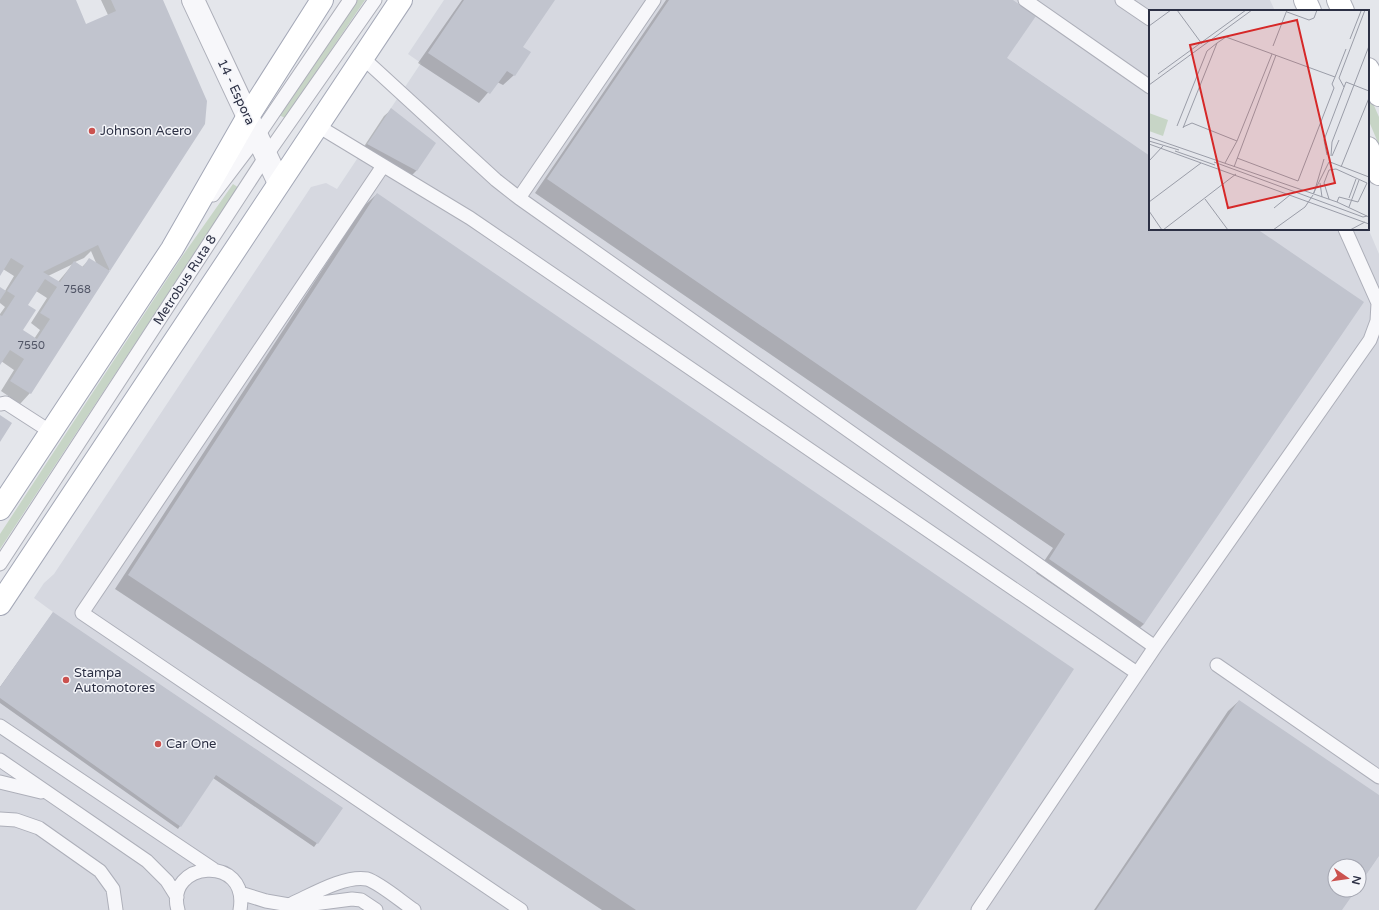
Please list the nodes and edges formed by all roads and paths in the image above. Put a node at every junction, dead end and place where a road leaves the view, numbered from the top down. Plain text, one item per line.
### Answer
1 (193, 0) edge
2 (322, 0) edge
3 (350, 0) edge
4 (375, 0) edge
5 (401, 0) edge
6 (654, 0) edge
7 (1025, 0) edge
8 (1122, 0) edge
9 (1305, 0) edge
10 (1338, 0) edge
11 (1310, 10) edge
12 (1343, 10) edge
13 (1149, 18) edge
14 (363, 58) junction
15 (1369, 72) edge
16 (1149, 87) edge
17 (1376, 93) edge
18 (318, 126) junction
19 (257, 137) junction
20 (1369, 150) edge
21 (383, 166) junction
22 (1379, 174) edge
23 (279, 183) junction
24 (519, 198) junction
25 (1345, 230) edge
26 (0, 404) edge
27 (51, 432) junction
28 (0, 509) edge
29 (0, 564) edge
30 (0, 604) edge
31 (1155, 646) junction
32 (1217, 665) dead end
33 (1137, 673) junction
34 (0, 726) edge
35 (0, 760) edge
36 (1379, 777) edge
37 (0, 782) edge
38 (48, 794) junction
39 (0, 819) edge
40 (213, 869) junction
41 (240, 893) junction
42 (289, 905) junction
43 (177, 906) edge
44 (116, 910) edge
45 (240, 910) edge
46 (376, 910) edge
47 (414, 910) edge
48 (521, 910) edge
49 (978, 910) edge

1 - 19 street, 14 - Espora
2 - 19 main road
3 - 19 lane, Metrobus Ruta 8
4 - 19 lane, Metrobus Ruta 8
5 - 14 main road
6 - 24 lane
7 - 16 lane
8 - 13 lane
9 - 11 main road
10 - 12 main road
14 - 18 main road
14 - 24 lane
15 - 17 main road
18 - 21 lane
18 - 23 main road
19 - 23 street, 14 - Espora
19 - 27 main road
19 - 29 lane, Metrobus Ruta 8
20 - 22 main road
21 - 33 lane
21 - 48 lane
23 - 30 main road
24 - 31 lane
25 - 31 lane
26 - 27 lane
27 - 28 main road
31 - 33 lane
32 - 36 lane
33 - 49 lane
34 - 40 lane
35 - 38 lane
37 - 38 lane
38 - 43 lane
39 - 44 lane
40 - 41 lane
40 - 43 lane
41 - 42 lane
41 - 45 lane
42 - 46 lane
42 - 47 lane

